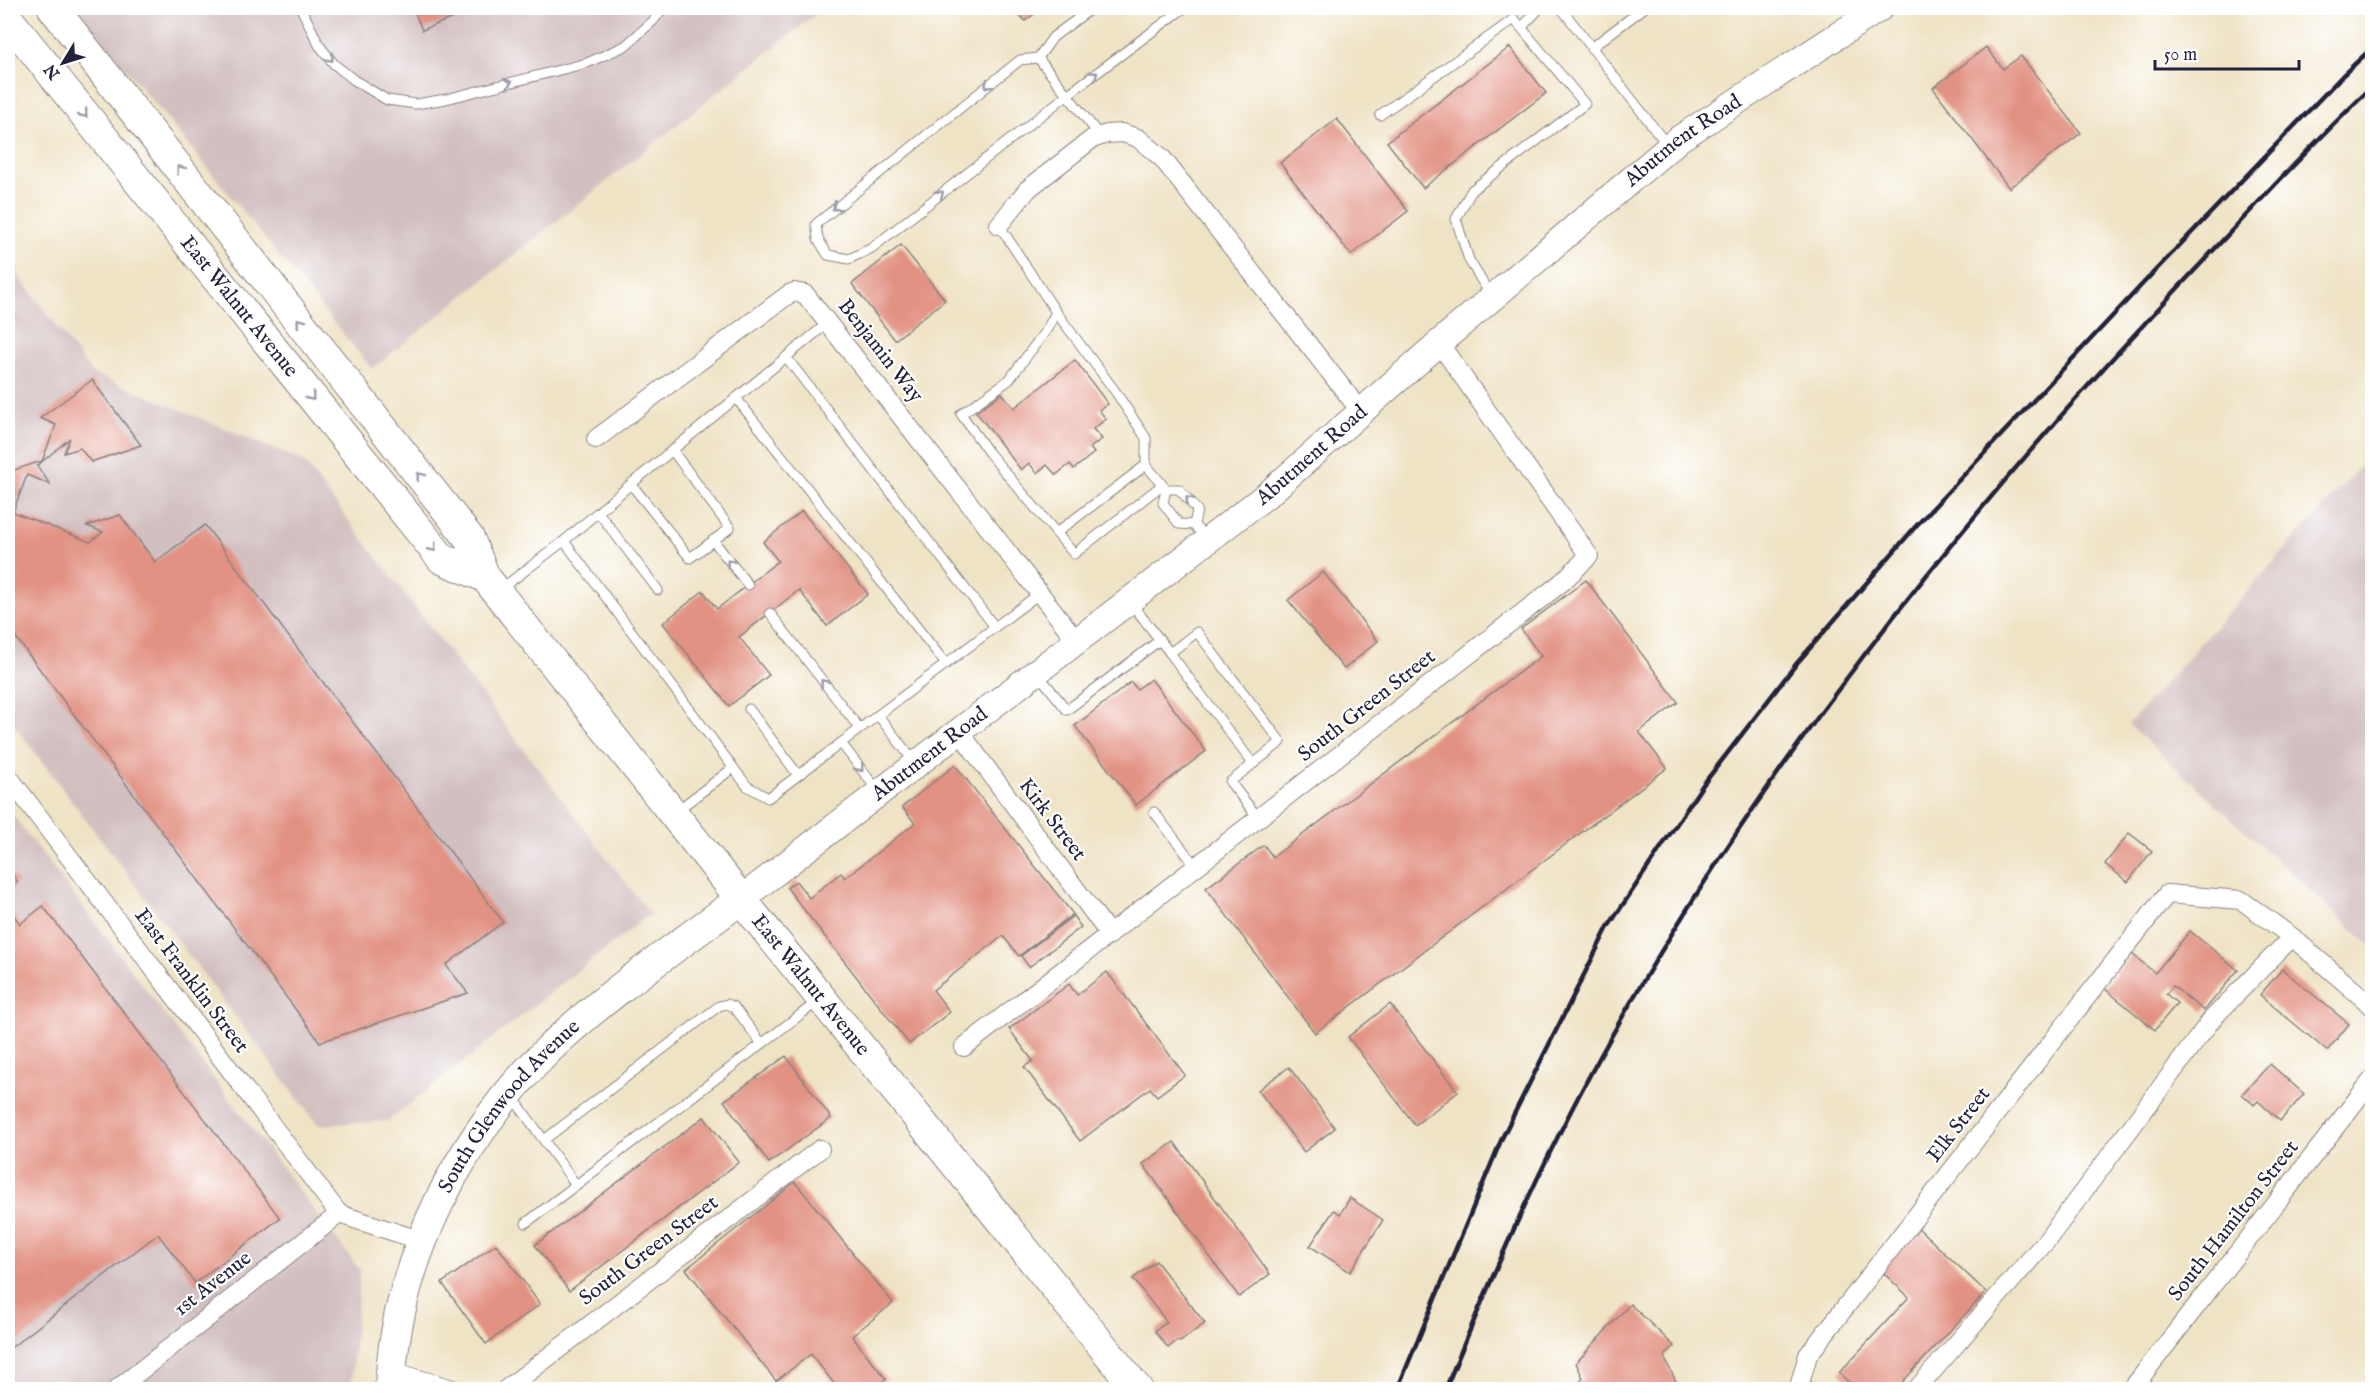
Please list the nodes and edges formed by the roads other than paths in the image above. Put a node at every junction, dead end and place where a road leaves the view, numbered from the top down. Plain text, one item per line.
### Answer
1 (53, 8) edge
2 (301, 8) edge
3 (663, 8) edge
4 (1092, 8) edge
5 (1184, 8) edge
6 (1540, 8) edge
7 (1561, 8) edge
8 (1644, 8) edge
9 (1880, 8) edge
10 (8, 19) edge
11 (1522, 27) junction
12 (1591, 48) junction
13 (1038, 58) junction
14 (1067, 95) junction
15 (1380, 115) dead end
16 (1100, 136) junction
17 (1669, 148) junction
18 (999, 225) joint
19 (1493, 298) junction
20 (1056, 312) junction
21 (829, 322) junction
22 (1439, 343) junction
23 (786, 357) junction
24 (736, 398) junction
25 (1362, 413) junction
26 (596, 439) dead end
27 (672, 450) junction
28 (1146, 465) junction
29 (631, 484) junction
30 (1164, 487) junction
31 (598, 512) junction
32 (1056, 533) junction
33 (1200, 533) junction
34 (713, 540) junction
35 (564, 541) junction
36 (491, 585) junction
37 (747, 585) dead end
38 (658, 590) dead end
39 (1040, 593) junction
40 (1130, 601) junction
41 (770, 613) dead end
42 (995, 627) junction
43 (1160, 640) junction
44 (1077, 641) junction
45 (1170, 653) junction
46 (946, 664) junction
47 (1036, 672) junction
48 (749, 709) dead end
49 (878, 715) junction
50 (860, 729) junction
51 (958, 731) junction
52 (841, 743) junction
53 (916, 764) junction
54 (1253, 764) junction
55 (733, 768) junction
56 (798, 775) junction
57 (8, 776) edge
58 (879, 793) junction
59 (1154, 812) dead end
60 (673, 813) junction
61 (1259, 819) junction
62 (1197, 868) junction
63 (741, 899) junction
64 (1110, 935) junction
65 (2292, 937) junction
66 (822, 999) junction
67 (2373, 1006) edge
68 (762, 1044) junction
69 (964, 1047) dead end
70 (2373, 1080) edge
71 (507, 1095) junction
72 (544, 1140) junction
73 (820, 1149) dead end
74 (576, 1185) junction
75 (339, 1214) junction
76 (526, 1223) dead end
77 (422, 1241) junction
78 (390, 1380) edge
79 (116, 1389) edge
80 (456, 1389) edge
81 (505, 1389) edge
82 (1138, 1389) edge
83 (1798, 1389) edge
84 (1916, 1389) edge
85 (2131, 1389) edge

36 -> 1 main road, East Walnut Avenue
2 -> 3 lane
4 - 13 lane
14 -> 5 lane
6 - 11 lane
7 - 12 lane
8 - 12 lane
9 - 17 main road, Abutment Road
10 -> 36 main road, East Walnut Avenue
11 - 15 lane
11 - 19 lane
12 - 17 lane
13 - 14 lane
13 -> 14 lane
14 - 16 lane
16 - 18 street
16 - 25 street
17 - 19 main road, Abutment Road
18 - 20 lane
19 - 22 main road, Abutment Road
20 - 28 lane
20 - 32 lane
21 - 23 lane
21 - 26 street, Benjamin Way
21 - 39 street, Benjamin Way
22 - 25 main road, Abutment Road
22 - 61 street, South Green Street
23 - 24 lane
23 - 42 lane
24 - 27 lane
24 - 46 lane
25 - 33 main road, Abutment Road
27 - 29 lane
27 - 34 lane
28 - 30 lane
28 - 32 lane
29 - 31 lane
29 - 34 lane
30 - 32 lane
30 - 33 lane
33 -> 30 lane
31 - 35 lane
31 - 38 lane
33 - 40 main road, Abutment Road
37 -> 34 lane
35 - 36 lane
35 - 55 lane
36 - 60 main road, East Walnut Avenue
39 - 42 lane
39 - 44 street, Benjamin Way
40 - 43 lane
40 - 44 main road, Abutment Road
50 -> 41 lane
42 - 46 lane
43 - 45 lane
43 - 47 lane
44 - 47 main road, Abutment Road
45 - 54 lane
45 - 54 lane
46 - 49 lane
47 - 51 main road, Abutment Road
48 - 56 lane
49 - 50 lane
49 - 53 lane
50 - 52 lane
51 - 53 main road, Abutment Road
51 - 64 street, Kirk Street
52 - 56 lane
52 -> 58 lane
53 - 58 main road, Abutment Road
54 - 61 lane
55 - 56 lane
55 - 60 lane
57 - 75 street, East Franklin Street
58 - 63 main road, Abutment Road
59 - 62 lane
60 - 63 main road, East Walnut Avenue
61 - 62 street, South Green Street
62 - 64 street, South Green Street
63 - 66 main road, East Walnut Avenue
63 - 71 main road, South Glenwood Avenue
64 - 69 street, South Green Street
65 - 67 street
65 - 83 street, Elk Street
65 - 84 street
66 - 68 lane
66 - 82 main road, East Walnut Avenue
68 - 72 lane
68 - 74 lane
70 - 85 street, South Hamilton Street
71 - 72 lane
71 - 77 main road, South Glenwood Avenue
72 - 74 lane
73 - 81 street, South Green Street
74 - 76 lane
75 - 77 street
75 - 79 street, 1st Avenue
77 - 78 main road, South Glenwood Avenue
78 - 80 street

